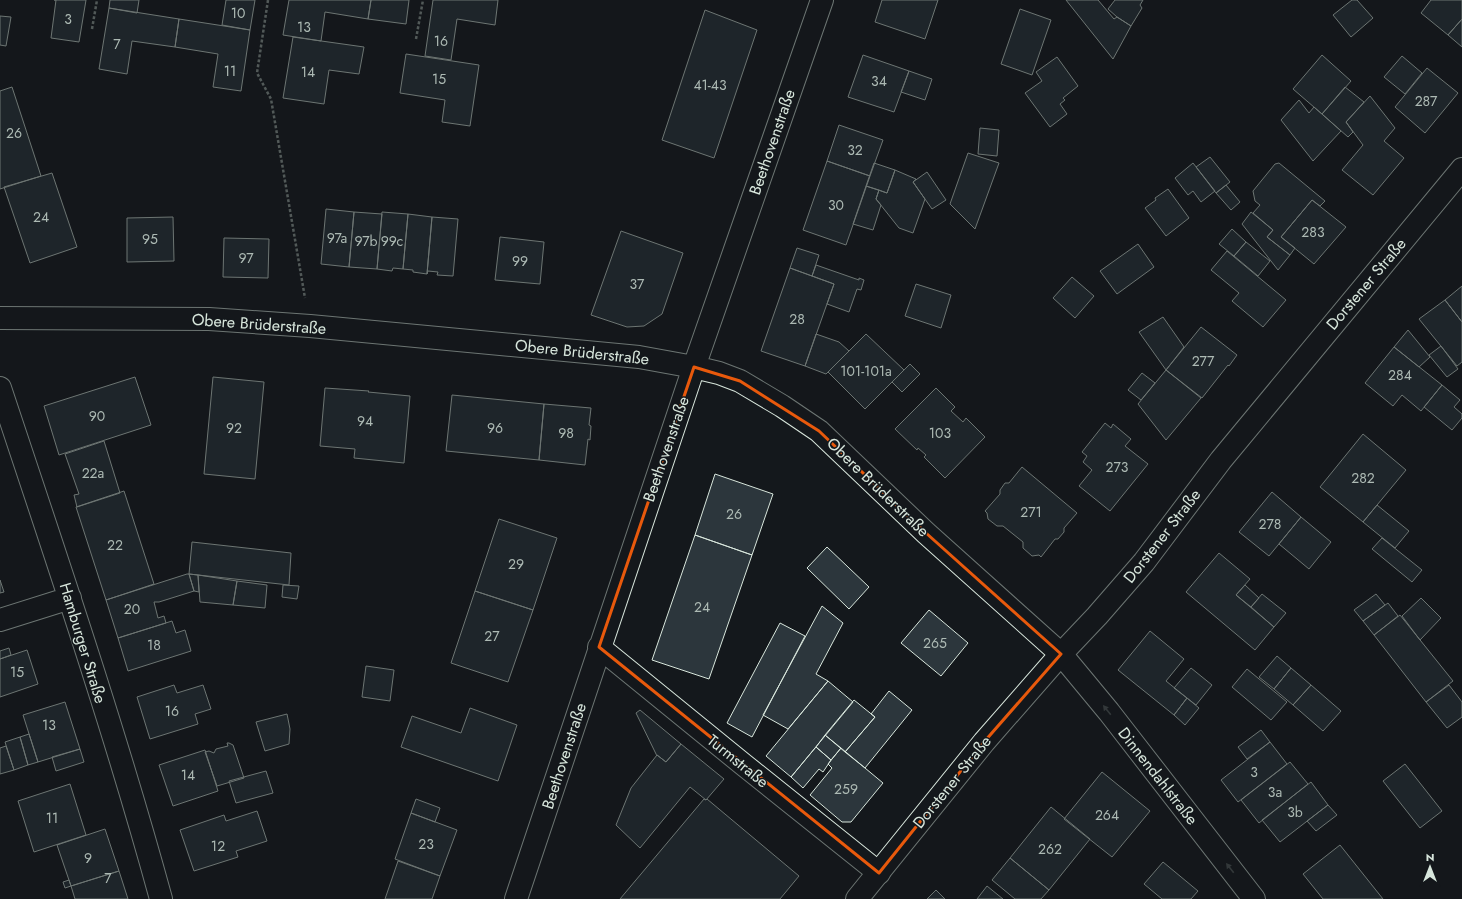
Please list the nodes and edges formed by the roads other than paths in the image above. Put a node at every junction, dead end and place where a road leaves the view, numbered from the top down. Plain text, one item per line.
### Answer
1 (822, 0) edge
2 (1462, 168) edge
3 (0, 318) edge
4 (694, 367) junction
5 (0, 388) edge
6 (70, 598) junction
7 (0, 620) edge
8 (600, 648) junction
9 (1061, 654) junction
10 (878, 873) junction
11 (161, 899) edge
12 (516, 899) edge
13 (857, 899) edge
14 (1254, 899) edge

1 - 4 street, Beethovenstraße
2 - 9 street, Dorstener Straße
3 - 4 street, Obere Brüderstraße
4 - 8 street, Beethovenstraße
4 - 9 street, Obere Brüderstraße
5 - 6 street, Hamburger Straße
6 - 7 street
6 - 11 street, Hamburger Straße
8 - 10 street, Turmstraße
8 - 12 street, Beethovenstraße
9 - 10 street, Dorstener Straße
14 -> 9 street, Dinnendahlstraße
10 - 13 street, Dorstener Straße

